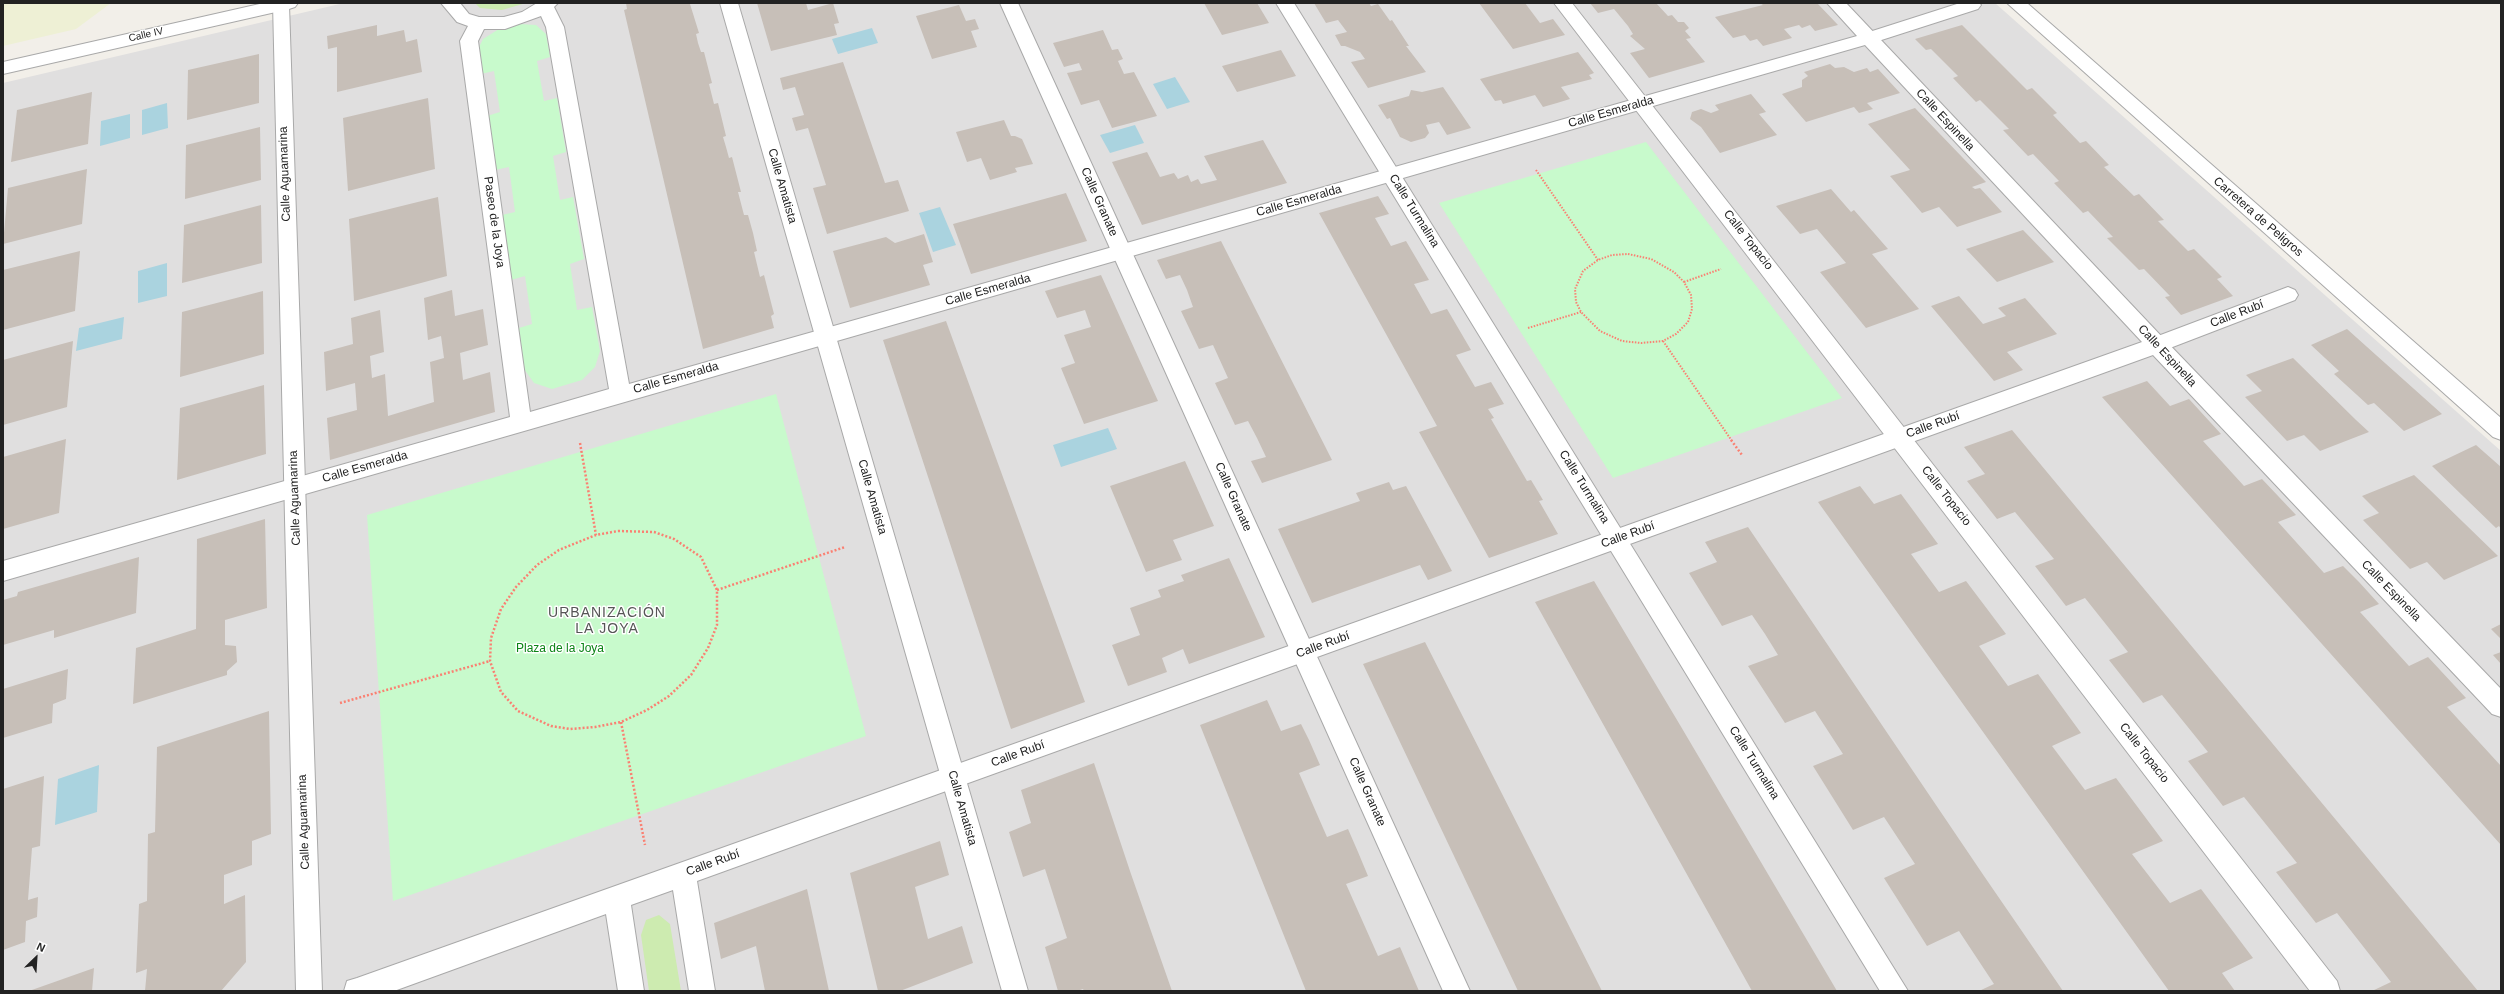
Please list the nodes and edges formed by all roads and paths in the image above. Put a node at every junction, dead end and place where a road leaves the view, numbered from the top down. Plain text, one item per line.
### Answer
1 (450, 3) edge
2 (729, 3) edge
3 (1009, 3) edge
4 (1285, 3) edge
5 (1563, 3) edge
6 (1836, 3) edge
7 (2016, 3) edge
8 (284, 4) edge
9 (547, 5) edge
10 (1972, 5) dead end
11 (478, 23) junction
12 (1869, 38) junction
13 (3, 68) edge
14 (1641, 103) junction
15 (1515, 139) junction
16 (1391, 174) junction
17 (1121, 252) junction
18 (1598, 260) junction
19 (2288, 294) dead end
20 (1581, 312) junction
21 (827, 336) junction
22 (1492, 339) junction
23 (1663, 341) junction
24 (2157, 345) junction
25 (620, 394) junction
26 (573, 407) junction
27 (521, 422) junction
28 (2501, 431) edge
29 (1900, 437) junction
30 (1764, 486) junction
31 (295, 487) junction
32 (596, 535) junction
33 (883, 535) junction
34 (1616, 539) junction
35 (3, 571) edge
36 (717, 590) junction
37 (1303, 652) junction
38 (490, 661) junction
39 (2501, 706) edge
40 (301, 714) junction
41 (621, 722) junction
42 (953, 778) junction
43 (683, 874) junction
44 (653, 885) junction
45 (617, 898) junction
46 (309, 991) edge
47 (357, 991) edge
48 (631, 991) edge
49 (702, 991) edge
50 (1015, 991) edge
51 (1457, 991) edge
52 (1895, 991) edge
53 (2327, 991) edge

1 - 11 street
2 - 21 street, Calle Amatista
3 - 17 street, Calle Granate
4 - 16 street, Calle Turmalina
5 - 14 street, Calle Topacio
6 - 12 street, Calle Espinella
7 - 28 street, Carretera de Peligros
8 - 13 street, Calle IV
8 - 31 street, Calle Aguamarina
9 - 11 street
9 - 25 street
10 - 12 street, Calle Esmeralda
11 - 27 street, Paseo de la Joya
12 - 14 street, Calle Esmeralda
12 - 24 street, Calle Espinella
14 - 15 street, Calle Esmeralda
14 - 29 street, Calle Topacio
15 - 16 street, Calle Esmeralda
15 - 18 path
16 - 17 street, Calle Esmeralda
16 - 22 street, Calle Turmalina
17 - 21 street, Calle Esmeralda
17 - 37 street, Calle Granate
18 - 20 path
18 - 23 path
19 - 24 street, Calle Rubí
20 - 22 path
20 - 23 path
21 - 25 street, Calle Esmeralda
21 - 33 street, Calle Amatista
22 - 34 street, Calle Turmalina
23 - 30 path
24 - 29 street, Calle Rubí
24 - 39 street, Calle Espinella
25 - 26 street, Calle Esmeralda
26 - 27 street, Calle Esmeralda
26 - 32 path
27 - 31 street, Calle Esmeralda
29 - 30 street, Calle Rubí
29 - 53 street, Calle Topacio
30 - 34 street, Calle Rubí
31 - 35 street, Calle Esmeralda
31 - 40 street, Calle Aguamarina
32 - 36 path
32 - 38 path
33 - 36 path
33 - 42 street, Calle Amatista
34 - 37 street, Calle Rubí
34 - 52 street, Calle Turmalina
36 - 41 path
37 - 42 street, Calle Rubí
37 - 51 street, Calle Granate
38 - 40 path
38 - 41 path
40 - 46 street, Calle Aguamarina
41 - 44 path
42 - 43 street, Calle Rubí
42 - 50 street, Calle Amatista
43 - 44 street, Calle Rubí
43 - 49 street
44 - 45 street, Calle Rubí
45 - 47 street, Calle Rubí
45 - 48 street

